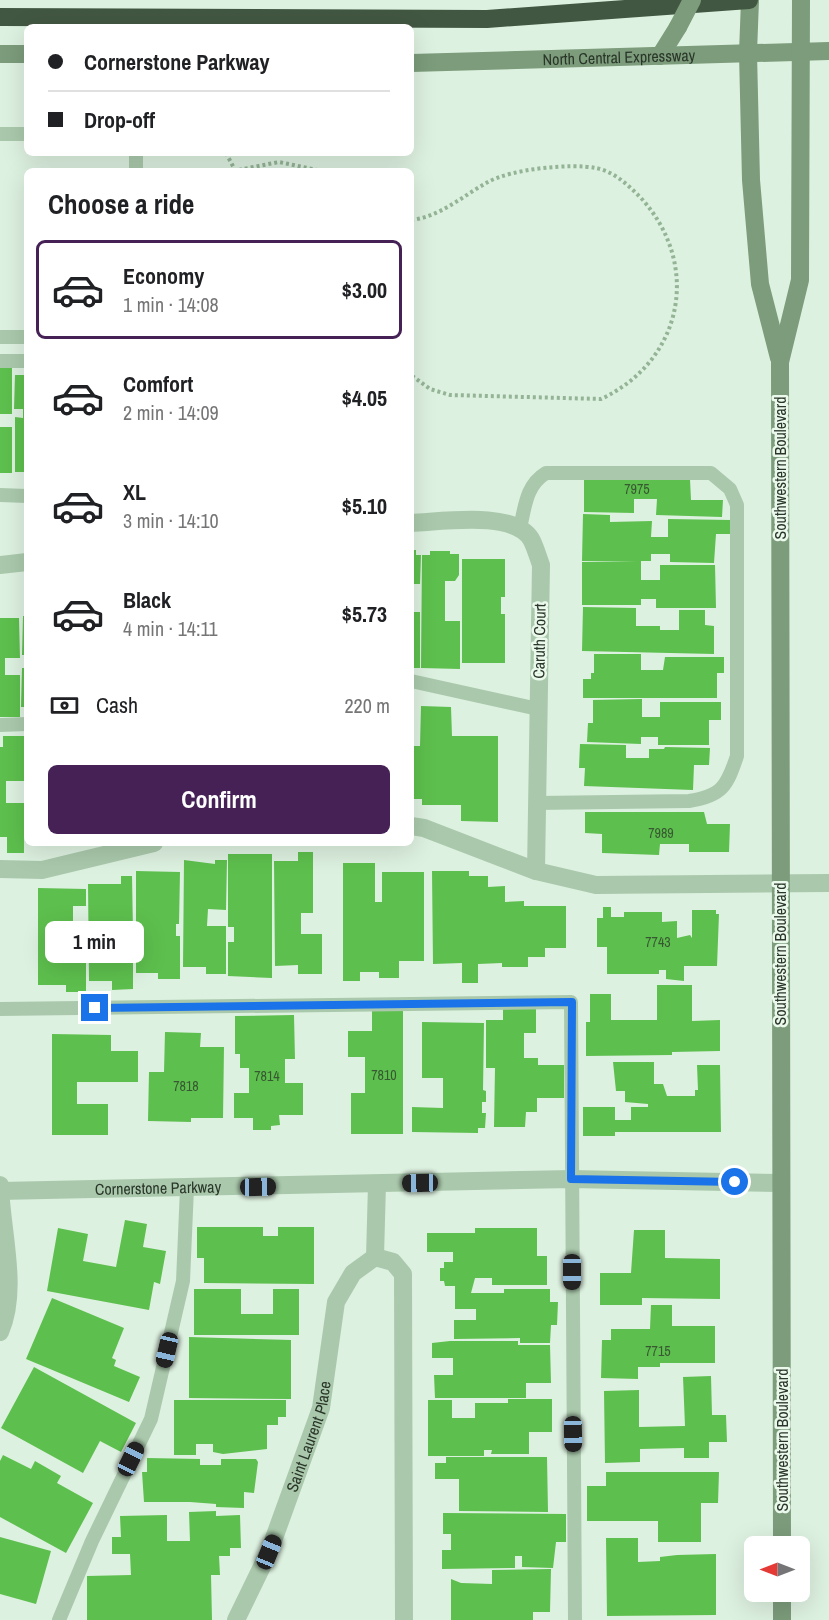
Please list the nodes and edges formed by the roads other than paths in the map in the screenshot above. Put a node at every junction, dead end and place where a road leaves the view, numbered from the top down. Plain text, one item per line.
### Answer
1 (692, 0) edge
2 (749, 0) edge
3 (801, 0) edge
4 (0, 17) edge
5 (829, 51) edge
6 (801, 52) junction
7 (748, 53) junction
8 (0, 54) edge
9 (24, 54) edge
10 (660, 56) junction
11 (414, 63) edge
12 (0, 134) edge
13 (24, 134) edge
14 (0, 337) edge
15 (24, 337) edge
16 (0, 361) edge
17 (24, 361) edge
18 (780, 362) junction
19 (0, 495) edge
20 (24, 496) edge
21 (414, 523) edge
22 (520, 528) junction
23 (24, 562) edge
24 (0, 566) edge
25 (414, 682) edge
26 (538, 709) junction
27 (0, 724) edge
28 (24, 724) edge
29 (537, 803) junction
30 (414, 826) edge
31 (142, 846) edge
32 (0, 869) edge
33 (536, 871) junction
34 (780, 882) junction
35 (829, 883) edge
36 (0, 1009) edge
37 (571, 1179) junction
38 (782, 1183) junction
39 (377, 1184) junction
40 (0, 1185) edge
41 (187, 1188) junction
42 (0, 1191) edge
43 (375, 1257) junction
44 (0, 1332) edge
45 (782, 1536) edge
46 (782, 1602) edge
47 (59, 1620) edge
48 (236, 1620) edge
49 (404, 1620) edge
50 (575, 1620) edge
51 (782, 1620) edge

1 - 10 street, bridge
2 - 4 highway
2 - 7 street, Southwestern Boulevard
3 - 6 street, Southwestern Boulevard
5 - 6 street, North Central Expressway
6 - 7 street, North Central Expressway
6 - 18 street, Southwestern Boulevard
7 - 10 street, North Central Expressway
7 - 18 street, Southwestern Boulevard
8 - 9 street
10 - 11 street, North Central Expressway
12 - 13 lane
14 - 15 lane
16 - 17 lane
18 - 34 street, Southwestern Boulevard
19 - 20 lane
21 - 22 street
22 - 26 street, Caruth Court
22 - 29 lane
23 - 24 street
25 - 26 lane
26 - 29 street, Caruth Court
27 - 28 lane
29 - 33 street, Caruth Court
30 - 33 street
31 - 32 street
33 - 34 street
34 - 35 street
34 - 38 street, Southwestern Boulevard
36 - 37 lane
37 - 38 street, Cornerstone Parkway
37 - 39 street, Cornerstone Parkway
37 - 50 lane
38 - 45 street, Southwestern Boulevard
39 - 41 street, Cornerstone Parkway
39 - 43 street
40 - 42 street
41 - 42 street, Cornerstone Parkway
41 - 47 lane
42 - 44 street
43 - 48 street, Saint Laurent Place
43 - 49 street
46 - 51 street

